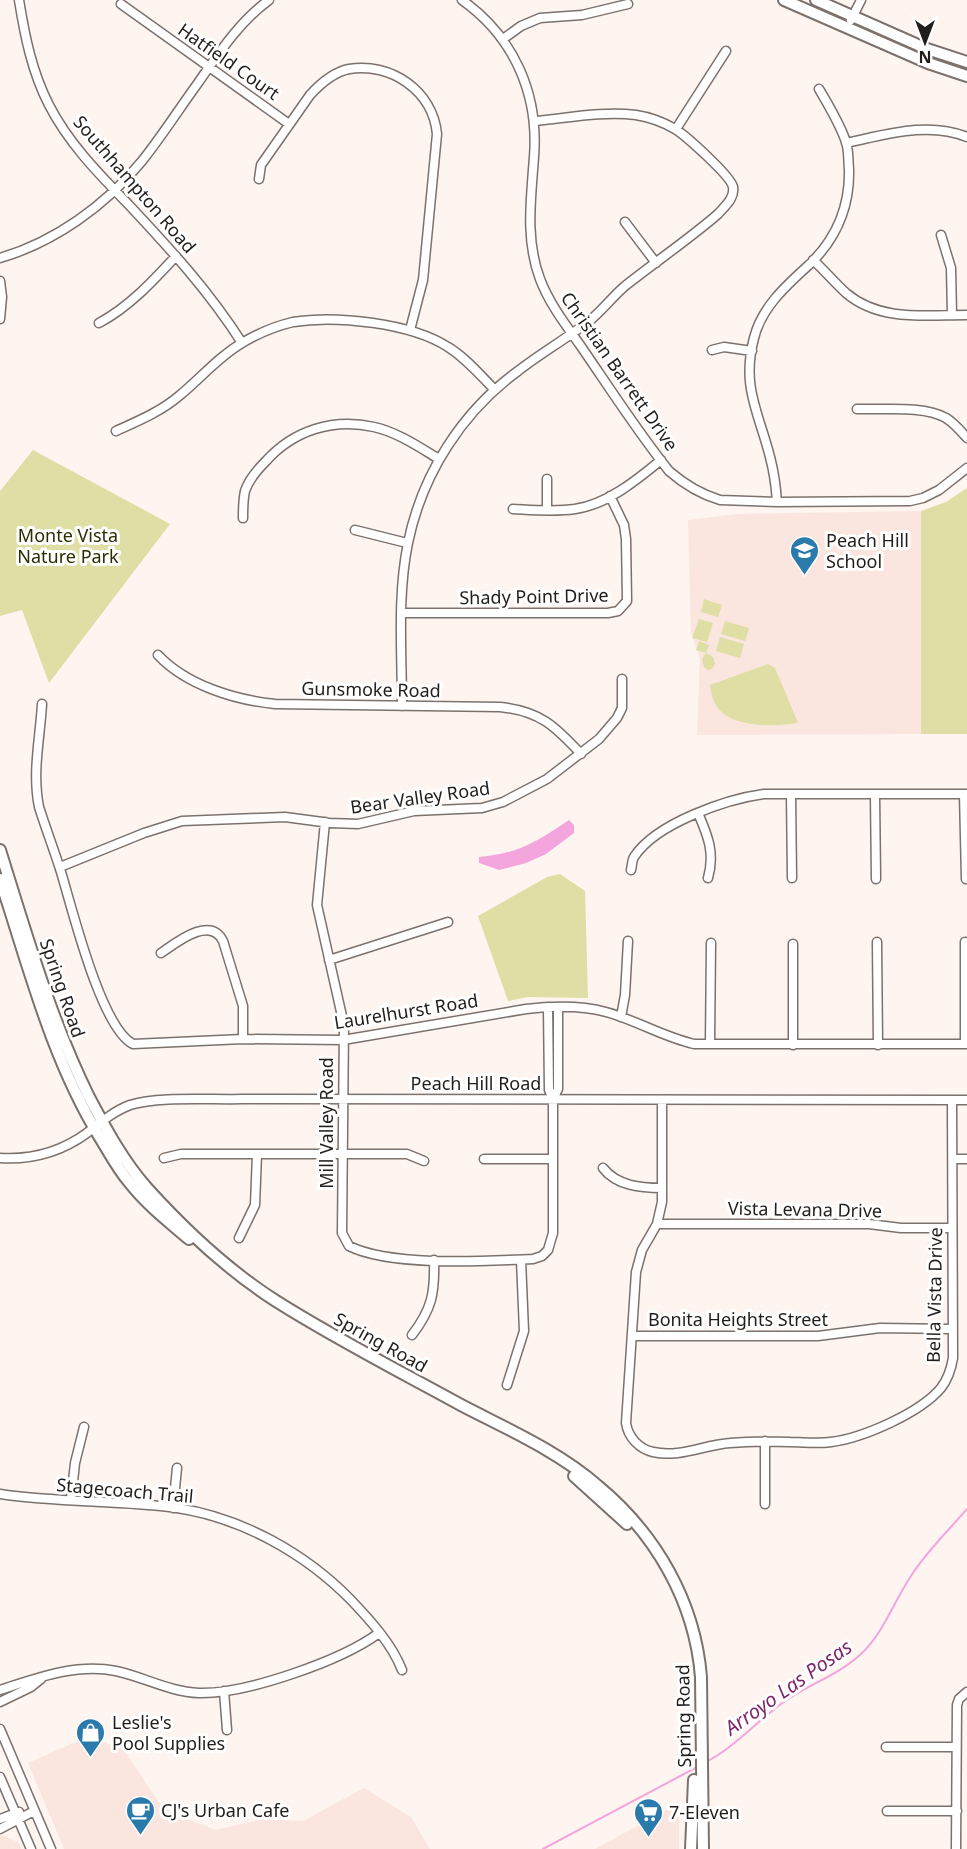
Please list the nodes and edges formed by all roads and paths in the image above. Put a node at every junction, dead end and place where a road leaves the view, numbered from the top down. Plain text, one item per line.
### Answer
1 (19, 0) edge
2 (269, 0) edge
3 (462, 0) edge
4 (784, 0) edge
5 (816, 0) edge
6 (861, 0) edge
7 (121, 3) dead end
8 (628, 4) dead end
9 (853, 16) junction
10 (846, 29) junction
11 (503, 39) junction
12 (726, 51) dead end
13 (967, 62) edge
14 (209, 67) junction
15 (967, 76) edge
16 (819, 89) dead end
17 (535, 122) junction
18 (289, 124) junction
19 (676, 129) junction
20 (967, 137) edge
21 (846, 143) junction
22 (260, 179) dead end
23 (114, 191) junction
24 (625, 222) dead end
25 (941, 235) dead end
26 (176, 256) junction
27 (0, 258) edge
28 (813, 260) junction
29 (656, 263) junction
30 (0, 281) edge
31 (952, 315) junction
32 (967, 315) edge
33 (0, 319) edge
34 (99, 323) dead end
35 (410, 330) junction
36 (572, 334) junction
37 (242, 343) junction
38 (712, 350) dead end
39 (752, 351) junction
40 (495, 390) junction
41 (856, 409) dead end
42 (116, 431) dead end
43 (967, 438) edge
44 (439, 459) junction
45 (661, 460) junction
46 (967, 468) edge
47 (547, 479) dead end
48 (610, 496) junction
49 (777, 502) junction
50 (513, 509) dead end
51 (547, 510) junction
52 (243, 518) dead end
53 (355, 530) dead end
54 (407, 543) junction
55 (401, 613) junction
56 (158, 655) dead end
57 (622, 679) dead end
58 (42, 704) dead end
59 (402, 706) junction
60 (580, 754) junction
61 (791, 794) junction
62 (966, 794) edge
63 (875, 795) junction
64 (698, 813) junction
65 (325, 822) junction
66 (0, 850) edge
67 (60, 867) junction
68 (631, 870) dead end
69 (708, 878) dead end
70 (792, 878) dead end
71 (0, 879) edge
72 (876, 879) dead end
73 (966, 879) edge
74 (448, 922) dead end
75 (628, 941) dead end
76 (877, 942) dead end
77 (964, 942) dead end
78 (711, 943) dead end
79 (794, 944) dead end
80 (161, 953) dead end
81 (329, 960) junction
82 (548, 1007) junction
83 (558, 1007) junction
84 (621, 1017) junction
85 (243, 1039) junction
86 (343, 1040) junction
87 (710, 1044) junction
88 (966, 1044) edge
89 (793, 1045) junction
90 (878, 1045) junction
91 (553, 1099) junction
92 (343, 1100) junction
93 (662, 1100) junction
94 (952, 1100) junction
95 (967, 1100) edge
96 (98, 1124) junction
97 (343, 1153) junction
98 (257, 1154) junction
99 (0, 1158) edge
100 (164, 1158) dead end
101 (484, 1159) dead end
102 (553, 1159) junction
103 (953, 1159) junction
104 (967, 1159) edge
105 (424, 1161) dead end
106 (603, 1168) dead end
107 (662, 1188) junction
108 (657, 1224) junction
109 (952, 1228) junction
110 (239, 1239) dead end
111 (434, 1260) junction
112 (521, 1260) junction
113 (952, 1329) junction
114 (412, 1335) dead end
115 (632, 1336) junction
116 (507, 1385) dead end
117 (84, 1427) dead end
118 (765, 1441) junction
119 (177, 1468) dead end
120 (0, 1494) edge
121 (71, 1500) junction
122 (765, 1504) dead end
123 (173, 1508) junction
124 (379, 1633) junction
125 (402, 1670) dead end
126 (41, 1678) junction
127 (0, 1690) edge
128 (224, 1691) junction
129 (967, 1692) edge
130 (0, 1702) edge
131 (0, 1729) edge
132 (227, 1730) dead end
133 (886, 1747) dead end
134 (956, 1747) junction
135 (0, 1777) edge
136 (698, 1781) junction
137 (34, 1810) junction
138 (887, 1811) dead end
139 (957, 1811) junction
140 (17, 1816) junction
141 (0, 1819) edge
142 (0, 1829) edge
143 (31, 1849) edge
144 (51, 1849) edge
145 (691, 1849) edge
146 (703, 1849) edge
147 (956, 1849) edge

1 - 23 street, Southhampton Road
2 - 14 street
3 - 11 street, Christian Barrett Drive
4 - 10 main road
5 - 9 main road
6 - 9 street
7 - 14 street, Hatfield Court
8 - 11 street
9 - 10 street
9 - 13 main road
10 - 15 main road
11 - 17 street, Christian Barrett Drive
12 - 19 street
14 - 18 street, Hatfield Court
14 - 23 street
16 - 21 street
17 - 19 street
17 - 36 street, Christian Barrett Drive
18 - 22 street
18 - 35 street
19 - 29 street
20 - 21 street
21 - 28 street
23 - 26 street, Southhampton Road
23 - 27 street
24 - 29 street
25 - 31 street
26 - 34 street
26 - 37 street, Southhampton Road
28 - 31 street
28 - 39 street
29 - 36 street
30 - 33 street
31 - 32 street
35 - 37 street
35 - 40 street
36 - 40 street
36 - 45 street, Christian Barrett Drive
37 - 42 street
38 - 39 street
39 - 49 street
40 - 44 street
41 - 43 street
44 - 52 street
44 - 54 street
45 - 48 street
45 - 49 street, Christian Barrett Drive
46 - 49 street, Christian Barrett Drive
47 - 51 street
48 - 51 street
48 - 55 street, Shady Point Drive
50 - 51 street
53 - 54 street
54 - 55 street
55 - 59 street
56 - 59 street, Gunsmoke Road
57 - 60 street, Bear Valley Road
58 - 67 street, Laurelhurst Road
59 - 60 street, Gunsmoke Road
60 - 65 street, Bear Valley Road
61 - 63 street
61 - 64 street
61 - 70 street
62 - 63 street
62 - 73 street
63 - 72 street
64 - 68 street
64 - 69 street
65 - 67 street, Bear Valley Road
65 - 81 street, Mill Valley Road
66 - 96 main road, Spring Road
67 - 85 street, Laurelhurst Road
71 - 96 main road, Spring Road
74 - 81 street
75 - 84 street
76 - 90 street
77 - 88 street
78 - 87 street
79 - 89 street
80 - 85 street
81 - 86 street, Mill Valley Road
82 - 83 street, Laurelhurst Road
82 - 86 street, Laurelhurst Road
82 - 91 street
83 - 84 street, Laurelhurst Road
83 - 91 street
84 - 87 street, Laurelhurst Road
85 - 86 street, Laurelhurst Road
86 - 92 street, Mill Valley Road
87 - 89 street, Laurelhurst Road
88 - 90 street, Laurelhurst Road
89 - 90 street, Laurelhurst Road
91 - 92 street, Peach Hill Road
91 - 93 street, Peach Hill Road
91 - 102 street
92 - 96 street, Peach Hill Road
92 - 97 street, Mill Valley Road
93 - 94 street, Peach Hill Road
93 - 107 street
94 - 95 street, Peach Hill Road
94 - 103 street, Bella Vista Drive
96 - 99 street, Peach Hill Road
96 - 136 main road, Spring Road
97 - 98 street
97 - 105 street
97 - 111 street, Mill Valley Road
98 - 100 street
98 - 110 street
101 - 102 street
102 - 112 street
103 - 104 street
103 - 109 street, Bella Vista Drive
106 - 107 street
107 - 108 street
108 - 109 street, Vista Levana Drive
108 - 115 street
109 - 113 street, Bella Vista Drive
111 - 112 street
111 - 114 street
112 - 116 street
113 - 115 street, Bonita Heights Street
113 - 118 street, Bella Vista Drive
115 - 118 street, Bella Vista Drive
117 - 121 street
118 - 122 street
119 - 123 street
120 - 121 street, Stagecoach Trail
121 - 123 street, Stagecoach Trail
123 - 124 street, Stagecoach Trail
124 - 125 street, Stagecoach Trail
124 - 128 street
126 - 127 street
126 - 128 street
126 - 130 street
128 - 132 street
129 - 134 street
131 - 137 street
133 - 134 street
134 - 139 street
135 - 140 street
136 - 145 main road, Spring Road
136 - 146 main road, Spring Road
137 - 140 street
137 - 144 street
138 - 139 street
139 - 147 street
140 - 141 street
140 - 142 street
140 - 143 street

